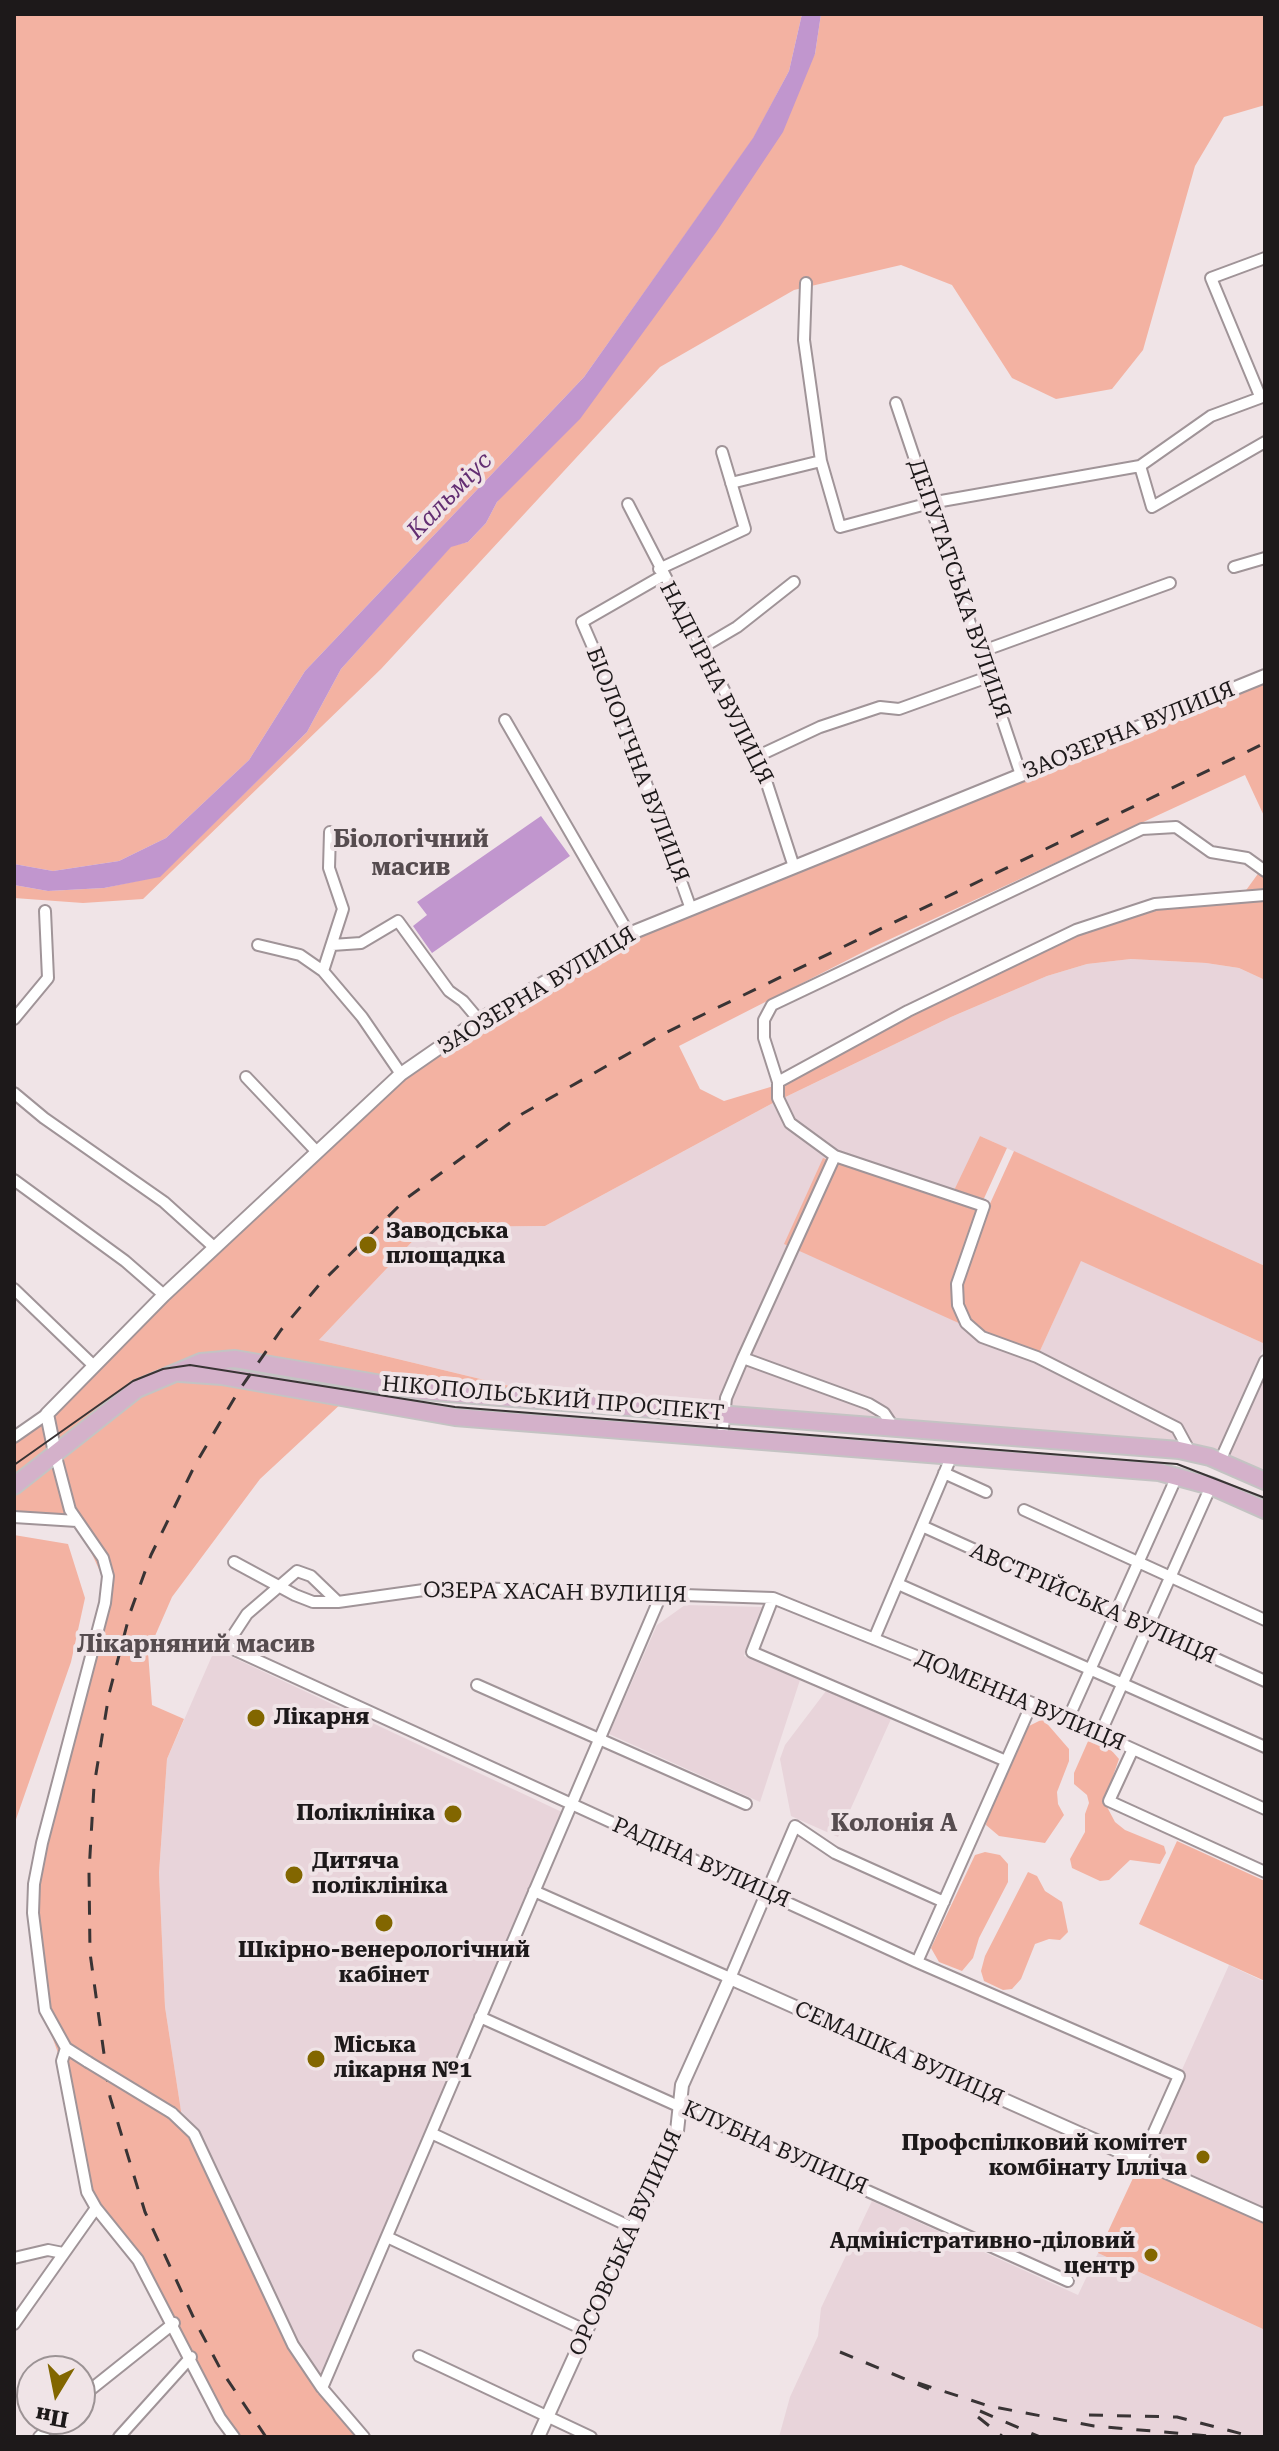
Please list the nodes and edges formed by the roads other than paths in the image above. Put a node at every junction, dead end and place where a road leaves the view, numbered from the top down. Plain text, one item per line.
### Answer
1 (1265, 258) edge
2 (806, 283) dead end
3 (1262, 396) edge
4 (896, 403) dead end
5 (1265, 442) edge
6 (722, 452) dead end
7 (821, 461) junction
8 (1140, 466) junction
9 (731, 483) junction
10 (930, 503) junction
11 (628, 504) dead end
12 (1265, 558) edge
13 (1234, 567) dead end
14 (661, 573) junction
15 (794, 582) dead end
16 (1170, 583) dead end
17 (703, 647) junction
18 (980, 652) junction
19 (1265, 676) edge
20 (988, 677) junction
21 (505, 720) dead end
22 (758, 756) junction
23 (1021, 775) junction
24 (330, 832) dead end
25 (794, 867) junction
26 (1265, 871) edge
27 (1265, 895) edge
28 (691, 909) junction
29 (45, 911) dead end
30 (629, 934) junction
31 (258, 945) dead end
32 (332, 945) junction
33 (323, 971) junction
34 (14, 1019) edge
35 (479, 1020) junction
36 (401, 1074) junction
37 (246, 1077) dead end
38 (778, 1082) junction
39 (14, 1093) edge
40 (317, 1152) junction
41 (835, 1156) junction
42 (14, 1180) edge
43 (215, 1248) junction
44 (14, 1289) edge
45 (164, 1295) junction
46 (743, 1358) junction
47 (1265, 1361) edge
48 (94, 1366) junction
49 (174, 1373) junction
50 (47, 1414) junction
51 (724, 1414) junction
52 (894, 1428) junction
53 (961, 1433) junction
54 (14, 1437) edge
55 (722, 1437) junction
56 (1190, 1452) junction
57 (55, 1453) junction
58 (952, 1455) junction
59 (1220, 1461) junction
60 (944, 1473) junction
61 (1177, 1476) junction
62 (1265, 1481) edge
63 (14, 1486) edge
64 (1211, 1486) junction
65 (986, 1492) dead end
66 (1024, 1510) dead end
67 (1265, 1510) edge
68 (15, 1520) edge
69 (77, 1521) junction
70 (922, 1526) junction
71 (234, 1562) dead end
72 (1138, 1563) junction
73 (1170, 1577) junction
74 (898, 1584) junction
75 (279, 1587) junction
76 (661, 1595) junction
77 (773, 1598) junction
78 (338, 1602) junction
79 (1116, 1614) junction
80 (1265, 1620) edge
81 (1147, 1628) junction
82 (874, 1639) junction
83 (1091, 1669) junction
84 (1265, 1681) edge
85 (1122, 1683) junction
86 (477, 1685) dead end
87 (1032, 1703) junction
88 (1068, 1719) junction
89 (1100, 1734) junction
90 (599, 1739) junction
91 (1265, 1747) edge
92 (1133, 1749) junction
93 (1006, 1761) junction
94 (746, 1804) dead end
95 (571, 1806) junction
96 (1265, 1809) edge
97 (1265, 1872) edge
98 (534, 1891) junction
99 (766, 1891) junction
100 (944, 1902) junction
101 (917, 1962) junction
102 (730, 1978) junction
103 (480, 2017) junction
104 (66, 2048) junction
105 (681, 2105) junction
106 (431, 2133) junction
107 (1141, 2161) junction
108 (96, 2208) junction
109 (1265, 2216) edge
110 (633, 2228) junction
111 (387, 2237) junction
112 (63, 2253) junction
113 (14, 2258) edge
114 (1068, 2281) dead end
115 (174, 2323) junction
116 (14, 2324) edge
117 (587, 2331) junction
118 (419, 2356) dead end
119 (191, 2357) junction
120 (96, 2385) edge
121 (322, 2388) junction
122 (548, 2417) junction
123 (119, 2437) edge
124 (234, 2437) edge
125 (364, 2437) edge
126 (538, 2437) edge
127 (591, 2437) edge

1 - 3 street
2 - 7 street
3 - 8 street
4 - 10 street, ДЕПУТАТСЬКА ВУЛИЦЯ
5 - 8 street
6 - 9 street
7 - 9 street
7 - 10 street
8 - 10 street
9 - 14 street
10 - 18 street, ДЕПУТАТСЬКА ВУЛИЦЯ
11 - 14 street, НАДГІРНА ВУЛИЦЯ
12 - 13 street
14 - 17 street, НАДГІРНА ВУЛИЦЯ
14 - 28 street, БІОЛОГІЧНА ВУЛИЦЯ
15 - 17 street
16 - 18 street
17 - 22 street, НАДГІРНА ВУЛИЦЯ
18 - 20 street, ДЕПУТАТСЬКА ВУЛИЦЯ
19 - 23 street, ЗАОЗЕРНА ВУЛИЦЯ
20 - 22 street
20 - 23 street, ДЕПУТАТСЬКА ВУЛИЦЯ
21 - 30 street
22 - 25 street, НАДГІРНА ВУЛИЦЯ
23 - 25 street, ЗАОЗЕРНА ВУЛИЦЯ
24 - 32 street
25 - 28 street, ЗАОЗЕРНА ВУЛИЦЯ
26 - 38 street
27 - 38 street
28 - 30 street, ЗАОЗЕРНА ВУЛИЦЯ
29 - 34 street
30 - 35 street, ЗАОЗЕРНА ВУЛИЦЯ
31 - 33 street
32 - 33 street
32 - 35 street
33 - 36 street
35 - 36 street, ЗАОЗЕРНА ВУЛИЦЯ
36 - 40 street, ЗАОЗЕРНА ВУЛИЦЯ
37 - 40 street
38 - 41 street
39 - 43 street
40 - 43 street, ЗАОЗЕРНА ВУЛИЦЯ
41 - 46 street
41 - 56 street
42 - 45 street
43 - 45 street, ЗАОЗЕРНА ВУЛИЦЯ
44 - 48 street
45 - 48 street, ЗАОЗЕРНА ВУЛИЦЯ
46 - 51 street
46 - 52 street
47 - 59 street
48 - 50 street, ЗАОЗЕРНА ВУЛИЦЯ
49 - 51 main road, НІКОПОЛЬСЬКИЙ ПРОСПЕКТ
49 - 55 main road, НІКОПОЛЬСЬКИЙ ПРОСПЕКТ
49 - 57 main road
50 - 54 street, ЗАОЗЕРНА ВУЛИЦЯ
50 - 57 street
51 - 52 main road, НІКОПОЛЬСЬКИЙ ПРОСПЕКТ
51 - 55 street
52 - 53 main road, НІКОПОЛЬСЬКИЙ ПРОСПЕКТ
53 - 56 main road, НІКОПОЛЬСЬКИЙ ПРОСПЕКТ
53 - 58 main road
55 - 58 main road, НІКОПОЛЬСЬКИЙ ПРОСПЕКТ
56 - 59 main road, НІКОПОЛЬСЬКИЙ ПРОСПЕКТ
57 - 63 main road
57 - 69 street
58 - 60 street
58 - 61 main road, НІКОПОЛЬСЬКИЙ ПРОСПЕКТ
59 - 62 main road, НІКОПОЛЬСЬКИЙ ПРОСПЕКТ
60 - 65 street
60 - 70 street
61 - 64 main road, НІКОПОЛЬСЬКИЙ ПРОСПЕКТ
61 - 72 street
64 - 67 main road, НІКОПОЛЬСЬКИЙ ПРОСПЕКТ
64 - 73 street
66 - 72 street
68 - 69 street
69 - 104 street
70 - 74 street
70 - 79 street, АВСТРІЙСЬКА ВУЛИЦЯ
71 - 75 street, ОЗЕРА ХАСАН ВУЛИЦЯ
72 - 73 street
72 - 79 street
73 - 80 street
73 - 81 street
74 - 82 street
74 - 83 street
75 - 78 street, ОЗЕРА ХАСАН ВУЛИЦЯ
75 - 78 street
75 - 95 street, РАДІНА ВУЛИЦЯ
76 - 77 street, ОЗЕРА ХАСАН ВУЛИЦЯ
76 - 78 street, ОЗЕРА ХАСАН ВУЛИЦЯ
76 - 90 street
77 - 82 street, ДОМЕННА ВУЛИЦЯ
77 - 93 street
79 - 81 street, АВСТРІЙСЬКА ВУЛИЦЯ
79 - 83 street
81 - 84 street, АВСТРІЙСЬКА ВУЛИЦЯ
81 - 85 street
82 - 87 street, ДОМЕННА ВУЛИЦЯ
83 - 85 street
83 - 88 street
85 - 89 street
85 - 91 street
86 - 90 street
87 - 88 street, ДОМЕННА ВУЛИЦЯ
87 - 93 street
88 - 89 street, ДОМЕННА ВУЛИЦЯ
89 - 92 street, ДОМЕННА ВУЛИЦЯ
90 - 94 street
90 - 95 street
92 - 96 street, ДОМЕННА ВУЛИЦЯ
92 - 97 street
93 - 100 street
95 - 98 street
95 - 99 street, РАДІНА ВУЛИЦЯ
98 - 102 street, СЕМАШКА ВУЛИЦЯ
98 - 103 street
99 - 100 street, ОРСОВСЬКА ВУЛИЦЯ
99 - 101 street, РАДІНА ВУЛИЦЯ
99 - 102 street, ОРСОВСЬКА ВУЛИЦЯ
100 - 101 street
101 - 107 street, РАДІНА ВУЛИЦЯ
102 - 105 street, ОРСОВСЬКА ВУЛИЦЯ
102 - 107 street, СЕМАШКА ВУЛИЦЯ
103 - 105 street, КЛУБНА ВУЛИЦЯ
103 - 106 street
104 - 108 street
104 - 121 street, bridge
105 - 110 street, ОРСОВСЬКА ВУЛИЦЯ
105 - 114 street, КЛУБНА ВУЛИЦЯ
106 - 110 street
106 - 111 street
107 - 109 street, СЕМАШКА ВУЛИЦЯ
108 - 112 street
108 - 115 street
110 - 117 street, ОРСОВСЬКА ВУЛИЦЯ
111 - 117 street
111 - 121 street
112 - 113 street
112 - 116 street
115 - 119 street
115 - 120 street
117 - 122 street, ОРСОВСЬКА ВУЛИЦЯ
118 - 122 street
119 - 123 street
119 - 124 street
121 - 125 street
122 - 126 street, ОРСОВСЬКА ВУЛИЦЯ
122 - 127 street

